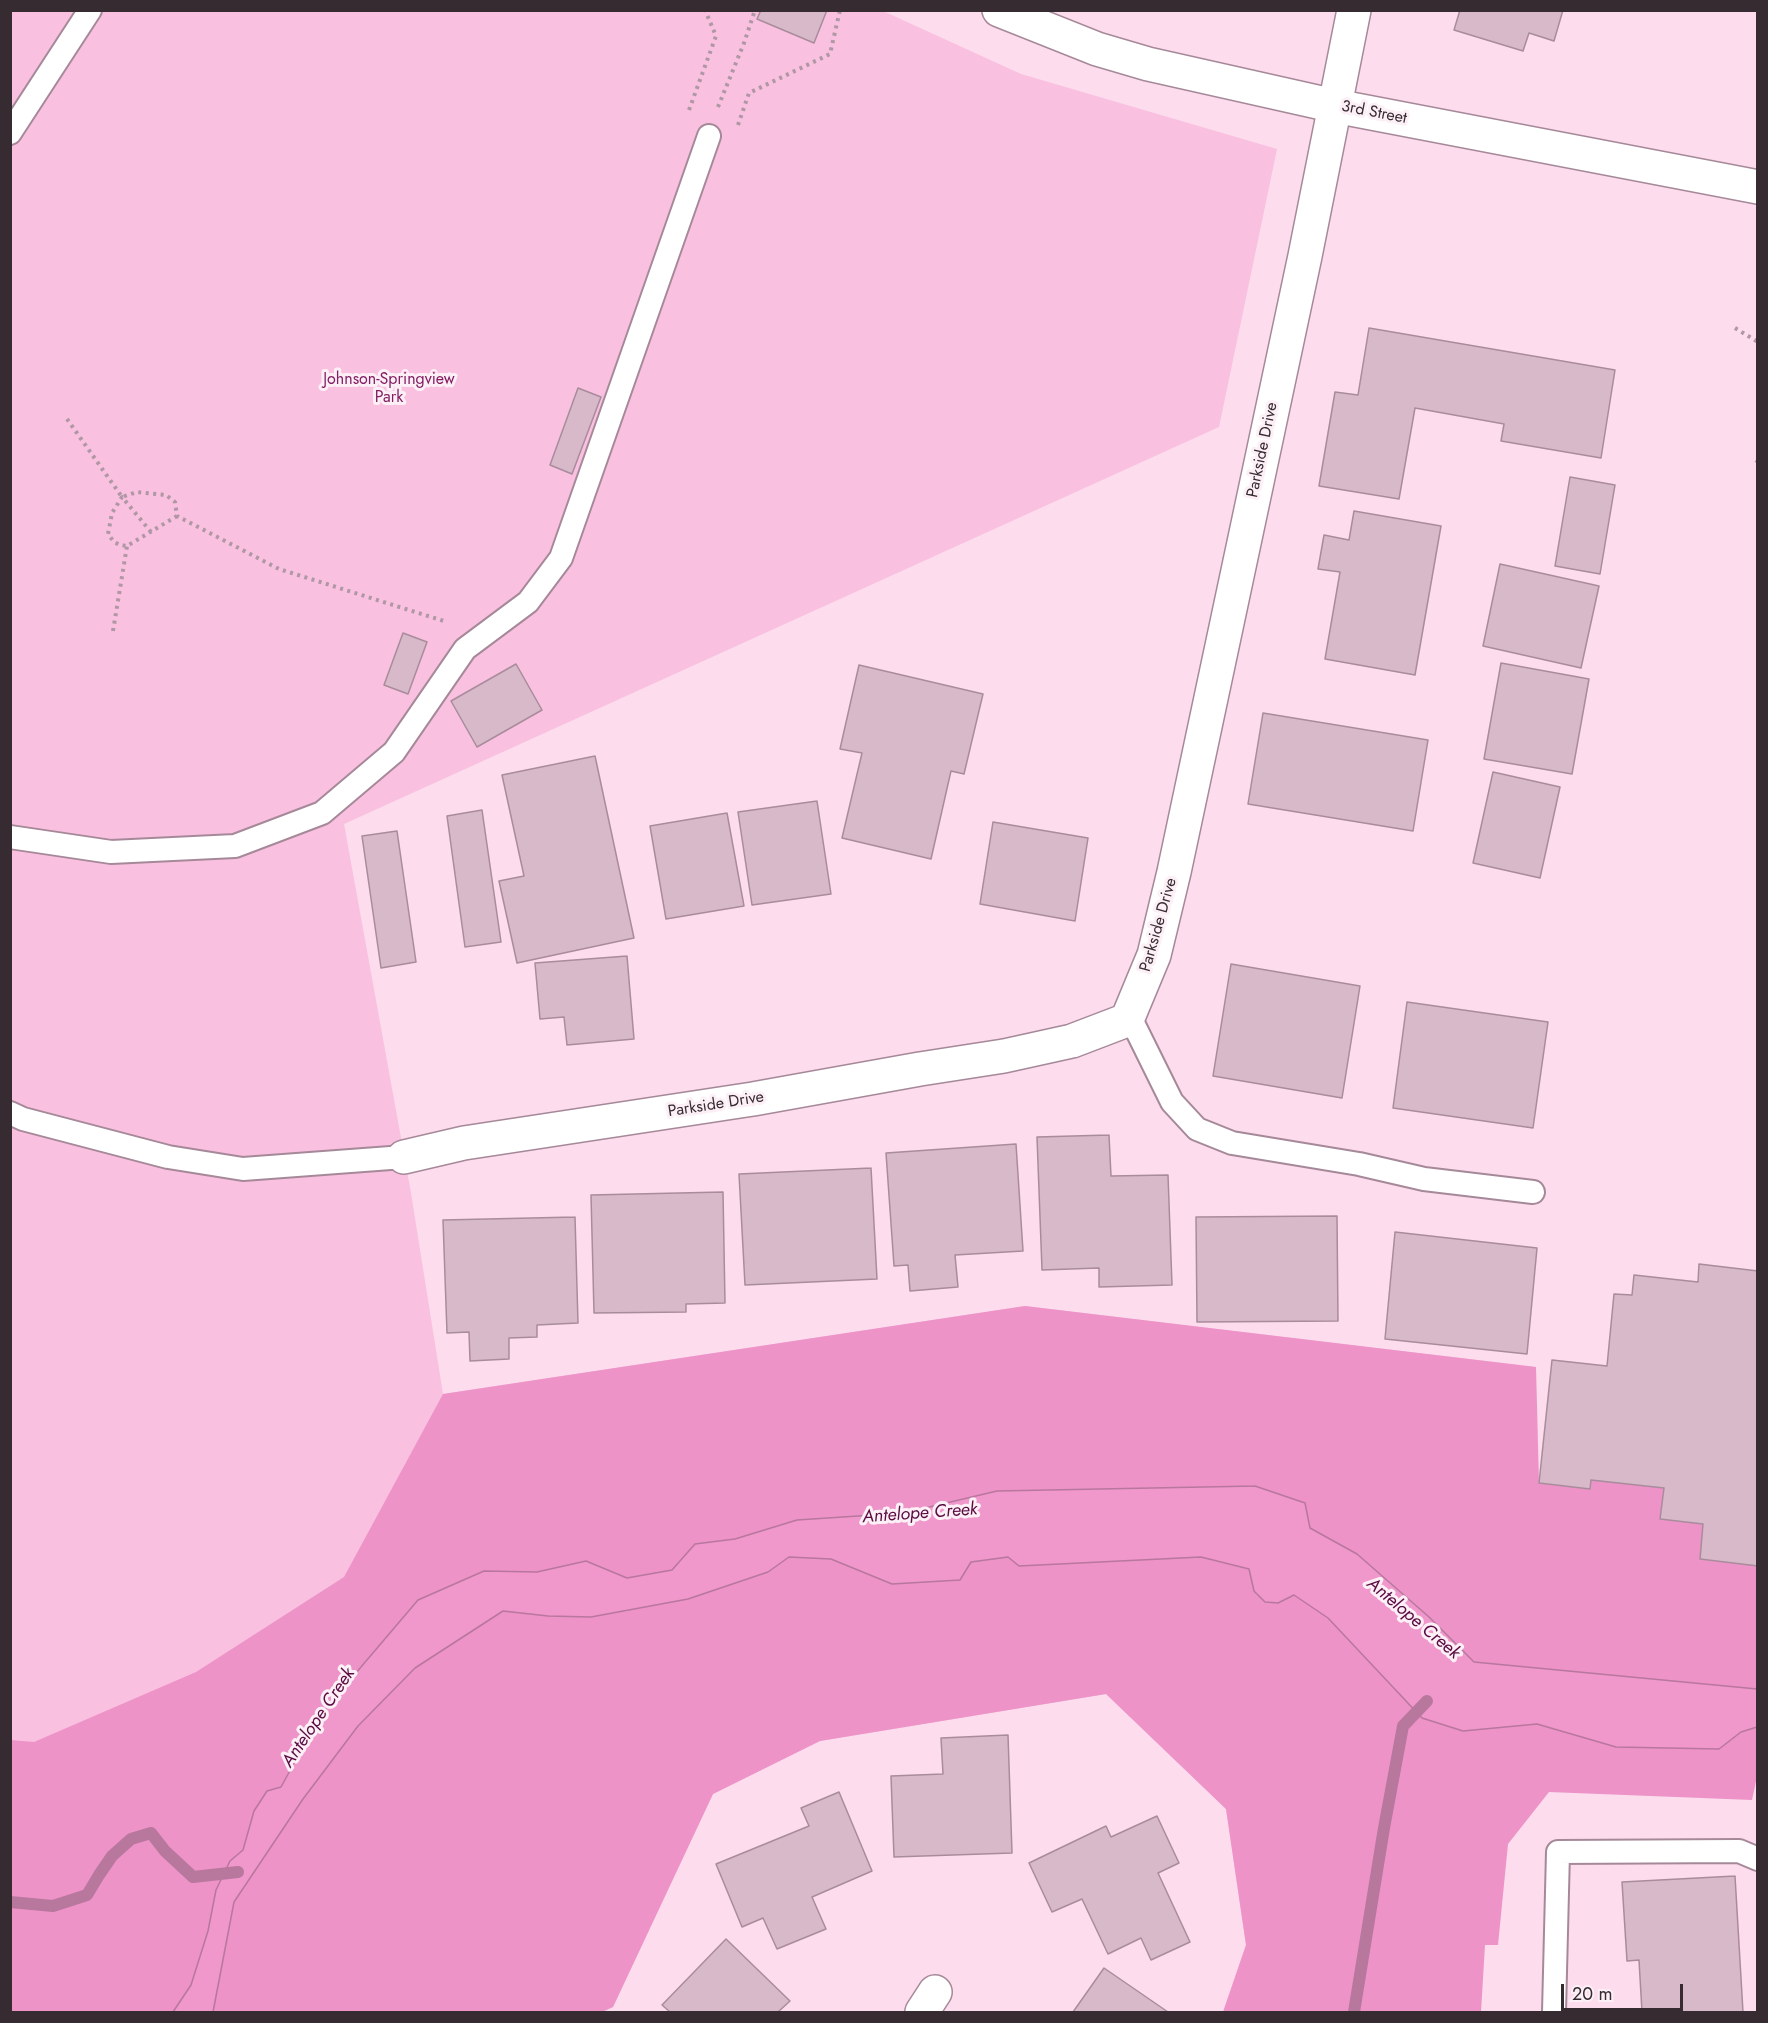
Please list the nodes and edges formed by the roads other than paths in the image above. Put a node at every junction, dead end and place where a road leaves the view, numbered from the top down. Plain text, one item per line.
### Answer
1 (90, 10) edge
2 (999, 10) edge
3 (1354, 10) edge
4 (1335, 106) junction
5 (10, 133) edge
6 (708, 136) road end
7 (1758, 188) edge
8 (10, 837) edge
9 (1129, 1015) junction
10 (10, 1113) edge
11 (404, 1157) joint
12 (1533, 1191) dead end
13 (1758, 1859) edge
14 (1554, 2013) edge

1 - 5 lane
2 - 4 street, 3rd Street
3 - 4 street, Parkside Drive
4 - 7 street, 3rd Street
4 - 9 street, Parkside Drive
6 - 8 lane
9 - 11 street, Parkside Drive
9 - 12 lane
10 - 11 lane
13 - 14 lane

